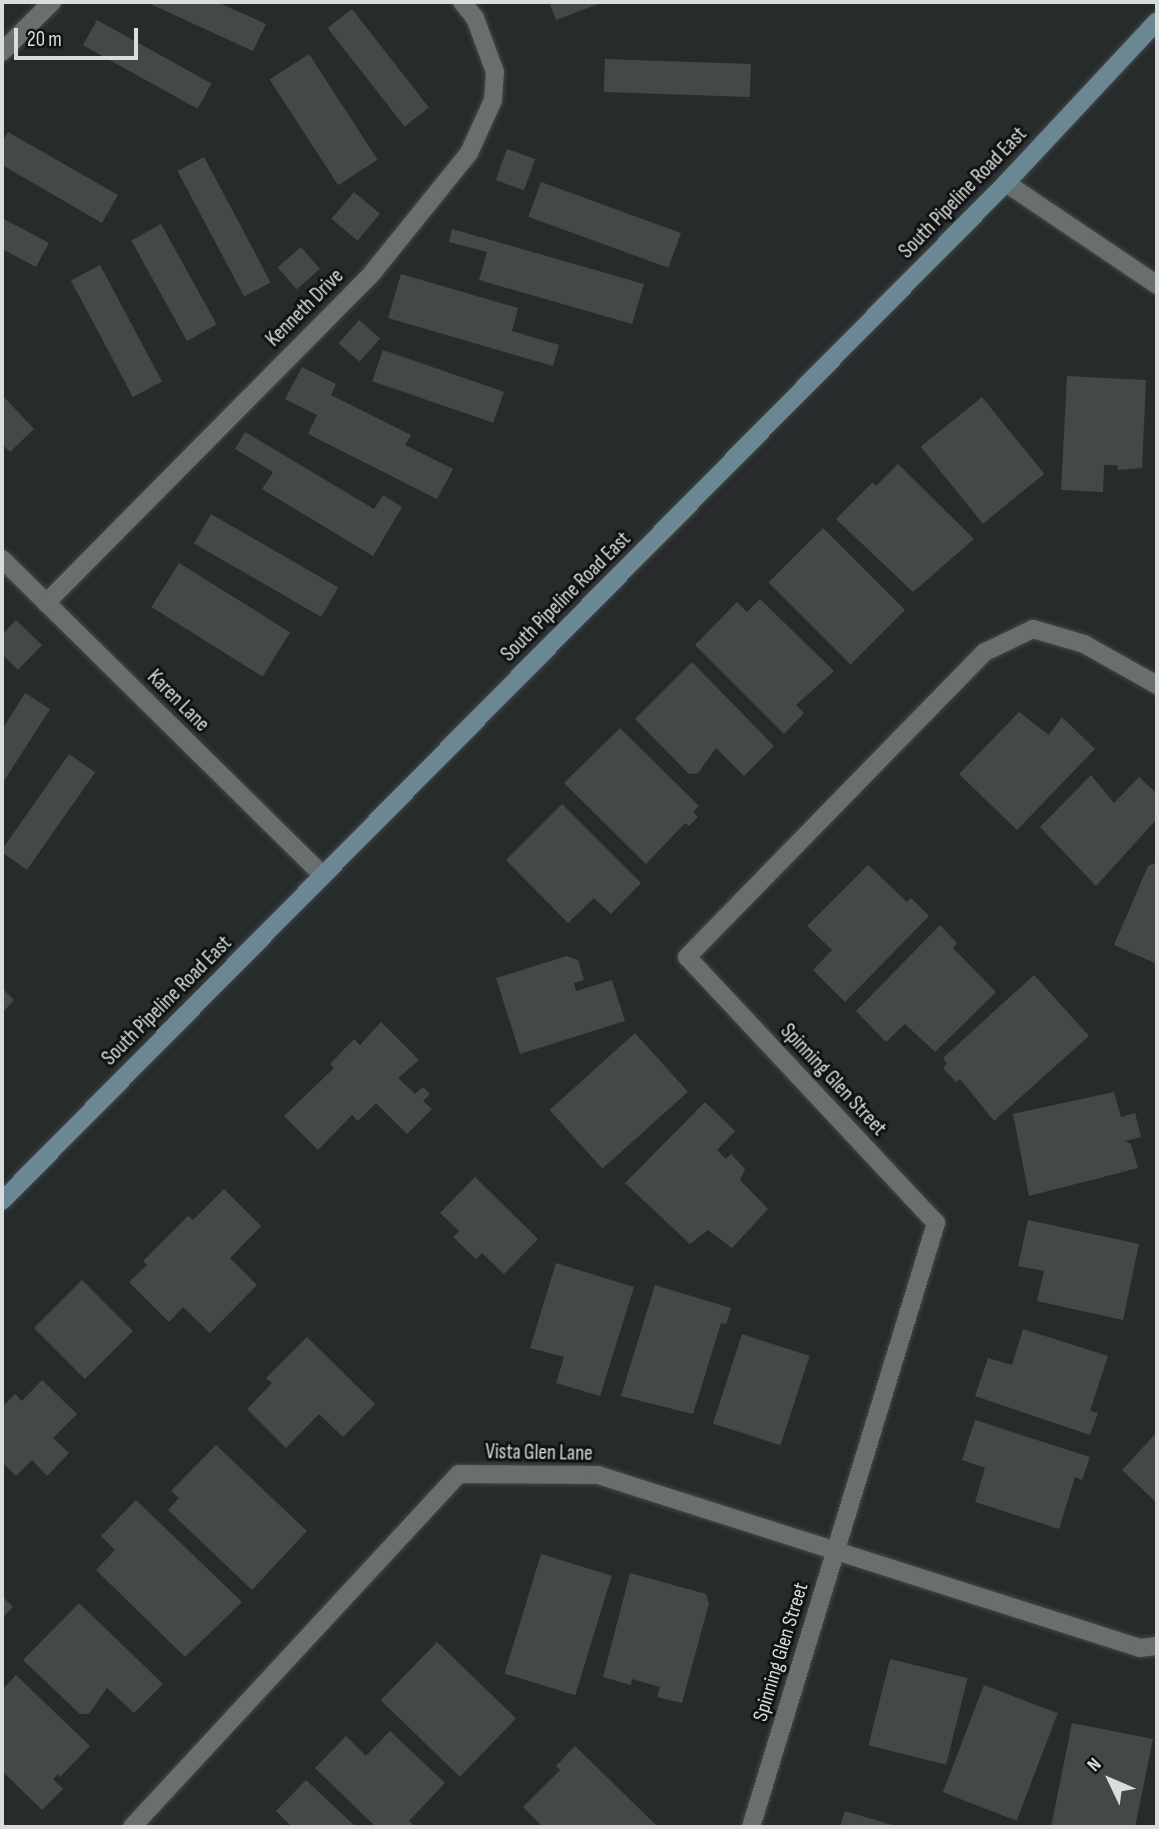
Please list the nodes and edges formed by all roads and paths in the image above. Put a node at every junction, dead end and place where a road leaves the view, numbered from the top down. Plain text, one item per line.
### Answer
1 (52, 2) edge
2 (462, 2) edge
3 (1157, 21) edge
4 (2, 52) edge
5 (1006, 183) junction
6 (1157, 285) edge
7 (2, 559) edge
8 (46, 603) junction
9 (1157, 685) edge
10 (323, 876) junction
11 (2, 1201) edge
12 (835, 1553) junction
13 (1157, 1646) edge
14 (132, 1827) edge
15 (751, 1827) edge

1 - 4 street
2 - 8 street, Kenneth Drive
3 - 5 street, South Pipeline Road East
5 - 6 street
5 - 10 street, South Pipeline Road East
7 - 8 street, Karen Lane
8 - 10 street, Karen Lane
9 - 12 street, Spinning Glen Street
10 - 11 street, South Pipeline Road East
12 - 13 street, Vista Glen Lane
12 - 14 street, Vista Glen Lane
12 - 15 street, Spinning Glen Street

